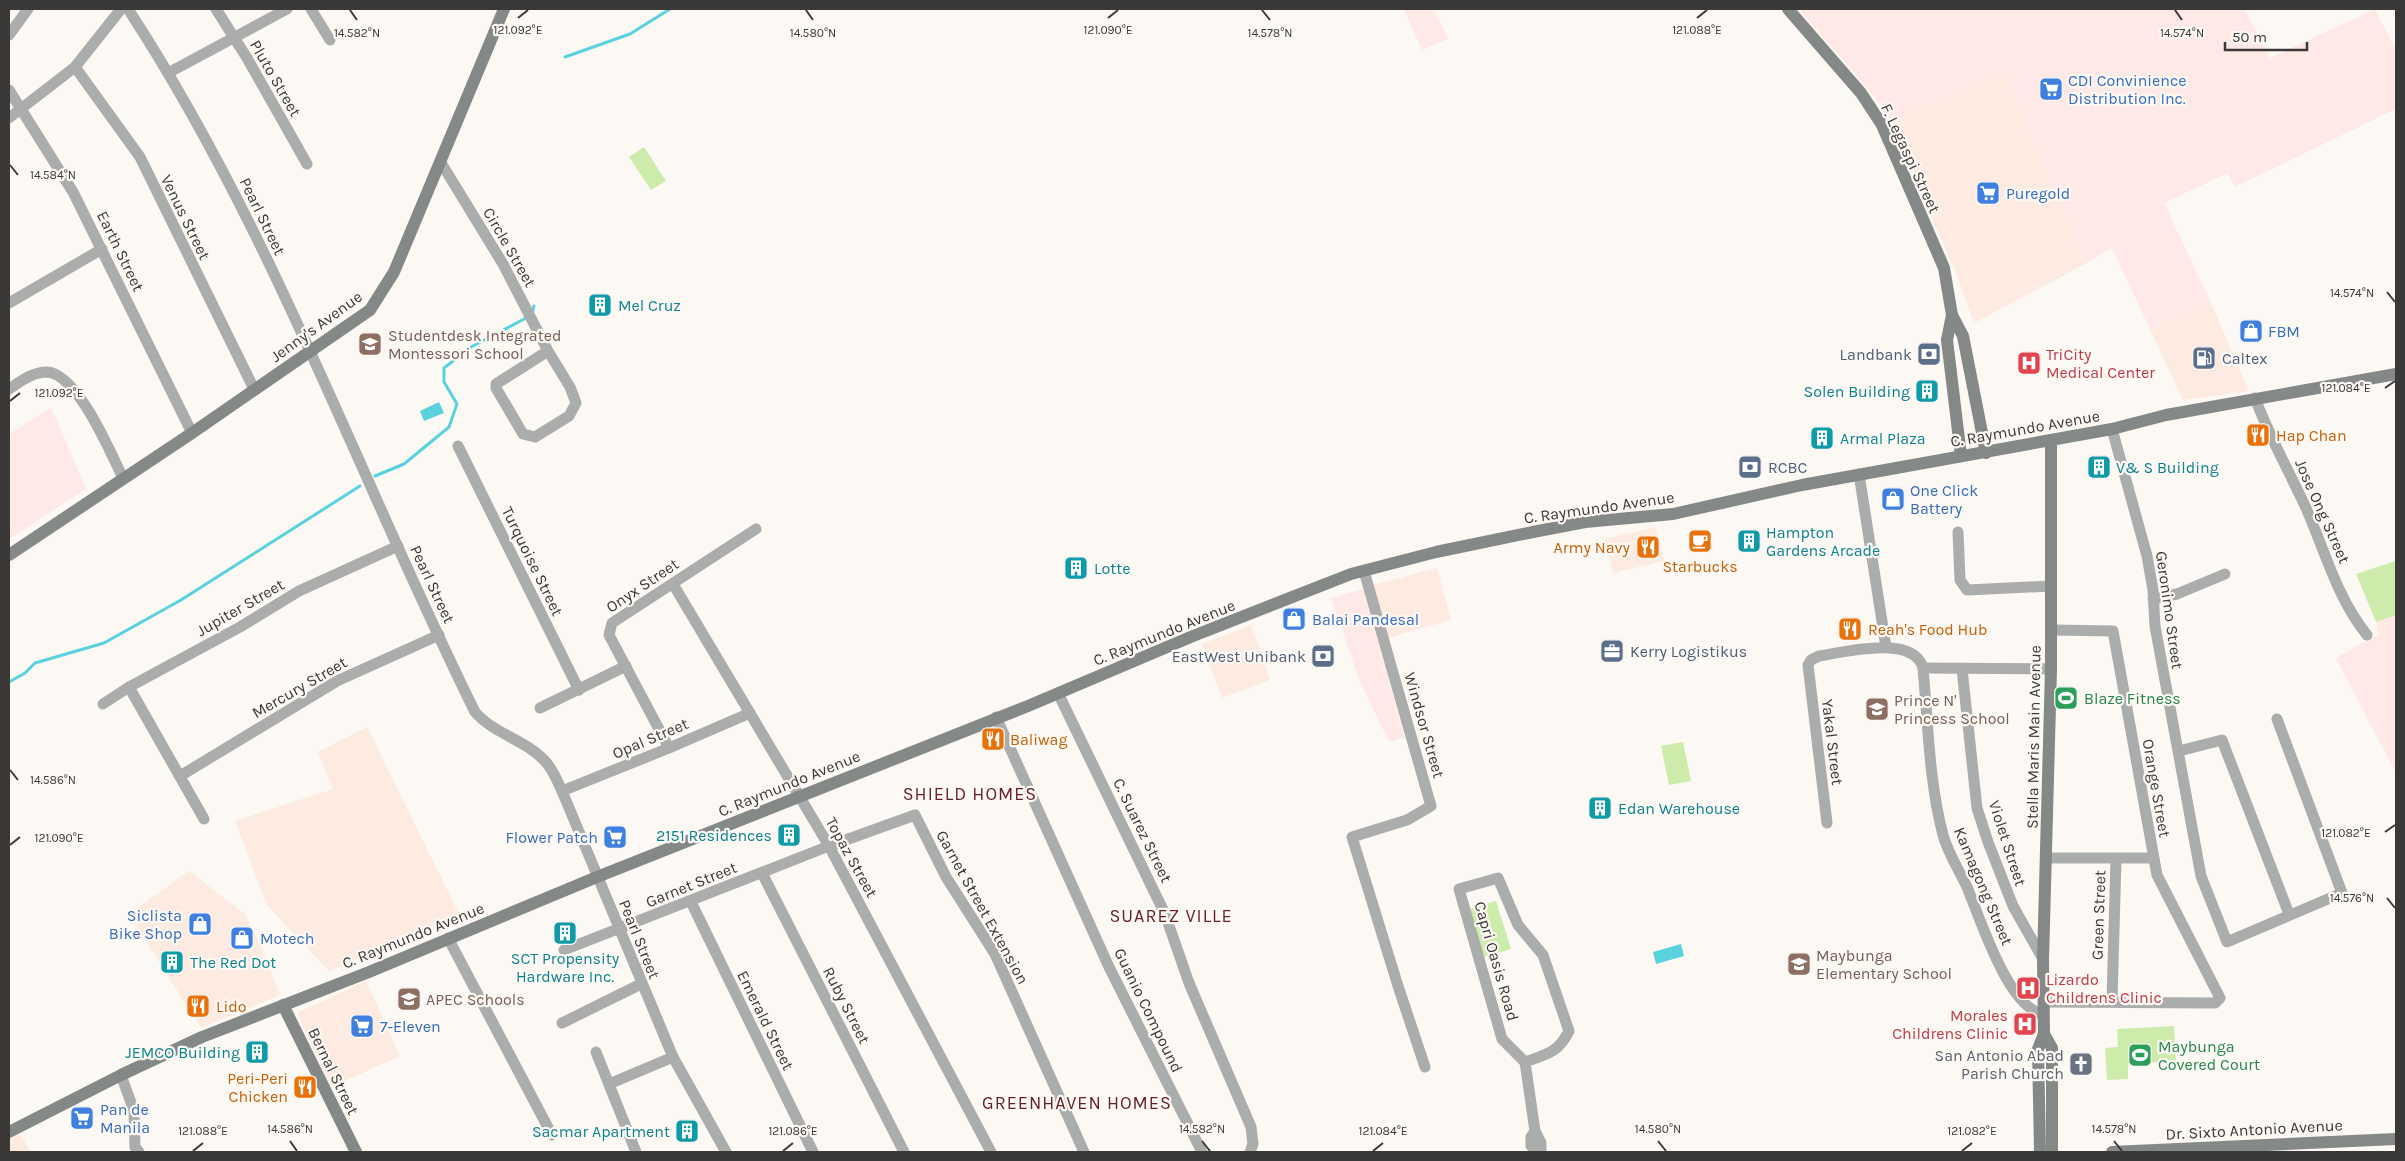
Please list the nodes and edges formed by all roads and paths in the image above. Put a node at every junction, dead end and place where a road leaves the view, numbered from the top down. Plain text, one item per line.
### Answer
1 (28, 9) edge
2 (121, 9) edge
3 (128, 9) edge
4 (216, 9) edge
5 (287, 9) edge
6 (311, 9) edge
7 (504, 9) edge
8 (1788, 9) edge
9 (9, 35) edge
10 (234, 38) junction
11 (330, 40) dead end
12 (75, 67) junction
13 (168, 73) junction
14 (9, 90) edge
15 (21, 109) junction
16 (9, 118) edge
17 (440, 161) junction
18 (307, 164) dead end
19 (102, 249) junction
20 (9, 303) edge
21 (1952, 315) junction
22 (548, 351) junction
23 (311, 352) junction
24 (2396, 374) edge
25 (9, 389) edge
26 (254, 390) junction
27 (2255, 398) junction
28 (2112, 429) junction
29 (192, 433) junction
30 (2051, 440) junction
31 (458, 446) dead end
32 (1986, 453) junction
33 (1962, 456) junction
34 (1859, 474) junction
35 (123, 478) junction
36 (756, 529) dead end
37 (1958, 532) dead end
38 (398, 546) junction
39 (9, 555) edge
40 (1364, 571) junction
41 (2225, 574) dead end
42 (673, 584) junction
43 (2051, 586) junction
44 (2154, 598) junction
45 (2051, 630) junction
46 (439, 635) junction
47 (2367, 635) dead end
48 (1886, 647) junction
49 (1922, 665) junction
50 (626, 666) junction
51 (1962, 669) junction
52 (2051, 669) junction
53 (129, 687) junction
54 (579, 690) junction
55 (1058, 693) junction
56 (103, 704) dead end
57 (540, 708) dead end
58 (750, 712) junction
59 (996, 718) junction
60 (2277, 719) dead end
61 (669, 748) junction
62 (2179, 751) junction
63 (180, 776) junction
64 (562, 791) junction
65 (800, 796) junction
66 (204, 819) dead end
67 (1827, 823) dead end
68 (829, 846) junction
69 (2046, 858) junction
70 (2153, 858) junction
71 (2116, 859) junction
72 (762, 873) junction
73 (597, 877) junction
74 (691, 902) junction
75 (2289, 914) junction
76 (620, 930) junction
77 (448, 938) junction
78 (564, 950) dead end
79 (2043, 959) junction
80 (641, 984) junction
81 (2112, 1001) junction
82 (283, 1004) junction
83 (2044, 1008) junction
84 (562, 1023) dead end
85 (2044, 1034) junction
86 (596, 1052) dead end
87 (673, 1057) junction
88 (1525, 1062) junction
89 (1425, 1067) dead end
90 (121, 1074) junction
91 (609, 1084) junction
92 (9, 1132) edge
93 (552, 1135) dead end
94 (2396, 1139) edge
95 (133, 1150) edge
96 (356, 1152) edge
97 (636, 1152) edge
98 (726, 1152) edge
99 (812, 1152) edge
100 (904, 1152) edge
101 (991, 1152) edge
102 (1084, 1152) edge
103 (1202, 1152) edge
104 (1250, 1152) edge
105 (1539, 1152) edge
106 (2040, 1152) edge
107 (2052, 1152) edge
108 (2112, 1152) edge

1 - 9 street
2 - 12 street
3 - 13 street, Pearl Street
4 - 10 street, Pluto Street
5 - 10 street
6 - 11 street
7 - 17 main road, Jenny's Avenue
8 - 21 main road, F. Legaspi Street
10 - 13 street
10 - 18 street, Pluto Street
12 - 15 street
12 - 26 street, Venus Street
13 - 23 street, Pearl Street
14 - 15 street, Earth Street
15 - 16 street
15 - 19 street, Earth Street
17 - 22 street, Circle Street
17 - 23 main road, Jenny's Avenue
19 - 20 street
19 - 29 street, Earth Street
21 - 32 main road, F. Legaspi Street
21 - 33 main road, F. Legaspi Street
22 - 22 street, Circle Street
23 - 26 main road, Jenny's Avenue
23 - 38 street, Pearl Street
24 - 27 main road, C. Raymundo Avenue
25 - 35 street
26 - 29 main road, Jenny's Avenue
27 - 28 main road, C. Raymundo Avenue
27 - 47 street, Jose Ong Street
28 - 30 main road, C. Raymundo Avenue
28 - 44 street, Geronimo Street
29 - 35 main road, Jenny's Avenue
30 - 32 main road, C. Raymundo Avenue
30 - 43 main road, Stella Maris Main Avenue
31 - 54 street, Turquoise Street
32 - 33 main road, C. Raymundo Avenue
33 - 34 main road, C. Raymundo Avenue
34 - 40 main road, C. Raymundo Avenue
34 - 48 street
35 - 39 main road, Jenny's Avenue
36 - 42 street, Onyx Street
37 - 43 street
38 - 46 street, Pearl Street
38 - 53 street, Jupiter Street
40 - 55 main road, C. Raymundo Avenue
40 - 89 street, Windsor Street
41 - 44 street
42 - 50 street, Onyx Street
42 - 58 street, Topaz Street
43 - 45 main road, Stella Maris Main Avenue
44 - 62 street, Geronimo Street
45 - 52 main road, Stella Maris Main Avenue
45 - 70 street, Orange Street
46 - 63 street, Mercury Street
46 - 64 street, Pearl Street
48 - 49 street
48 - 67 street, Yakal Street
49 - 51 street
49 - 83 street, Kamagong Street
50 - 54 street
50 - 61 street, Onyx Street
51 - 52 street
51 - 79 street, Violet Street
52 - 69 main road, Stella Maris Main Avenue
53 - 56 street, Jupiter Street
53 - 63 street
54 - 57 street
55 - 59 main road, C. Raymundo Avenue
55 - 104 street, C. Suarez Street
58 - 61 street, Opal Street
58 - 65 street, Topaz Street
59 - 65 main road, C. Raymundo Avenue
59 - 103 street, Guanio Compound
60 - 75 street
61 - 64 street, Opal Street
62 - 75 street
62 - 75 street, Geronimo Street
63 - 66 street
64 - 73 street, Pearl Street
65 - 68 street, Topaz Street
65 - 73 main road, C. Raymundo Avenue
68 - 72 street, Garnet Street
68 - 101 street, Topaz Street
68 - 102 street, Garnet Street Extension
69 - 71 street
69 - 79 main road, Stella Maris Main Avenue
70 - 71 street
70 - 81 street, Orange Street
71 - 81 street, Green Street
72 - 74 street, Garnet Street
72 - 100 street, Ruby Street
73 - 76 street, Pearl Street
73 - 77 main road, C. Raymundo Avenue
74 - 76 street, Garnet Street
74 - 99 street, Emerald Street
76 - 78 street, Garnet Street
76 - 80 street, Pearl Street
77 - 82 main road, C. Raymundo Avenue
77 - 93 street
79 - 83 main road, Stella Maris Main Avenue
80 - 84 street
80 - 87 street, Pearl Street
81 - 83 street
82 - 90 main road, C. Raymundo Avenue
82 - 96 main road, Bernal Street
83 - 85 main road, Stella Maris Main Avenue
85 - 106 main road, Stella Maris Main Avenue
85 - 107 main road, Stella Maris Main Avenue
86 - 91 street
87 - 91 street
87 - 98 street, Pearl Street
88 - 88 street, Capri Oasis Road
88 - 105 street
90 - 92 main road, C. Raymundo Avenue
90 - 95 street
91 - 97 street
94 - 108 main road, Dr. Sixto Antonio Avenue

